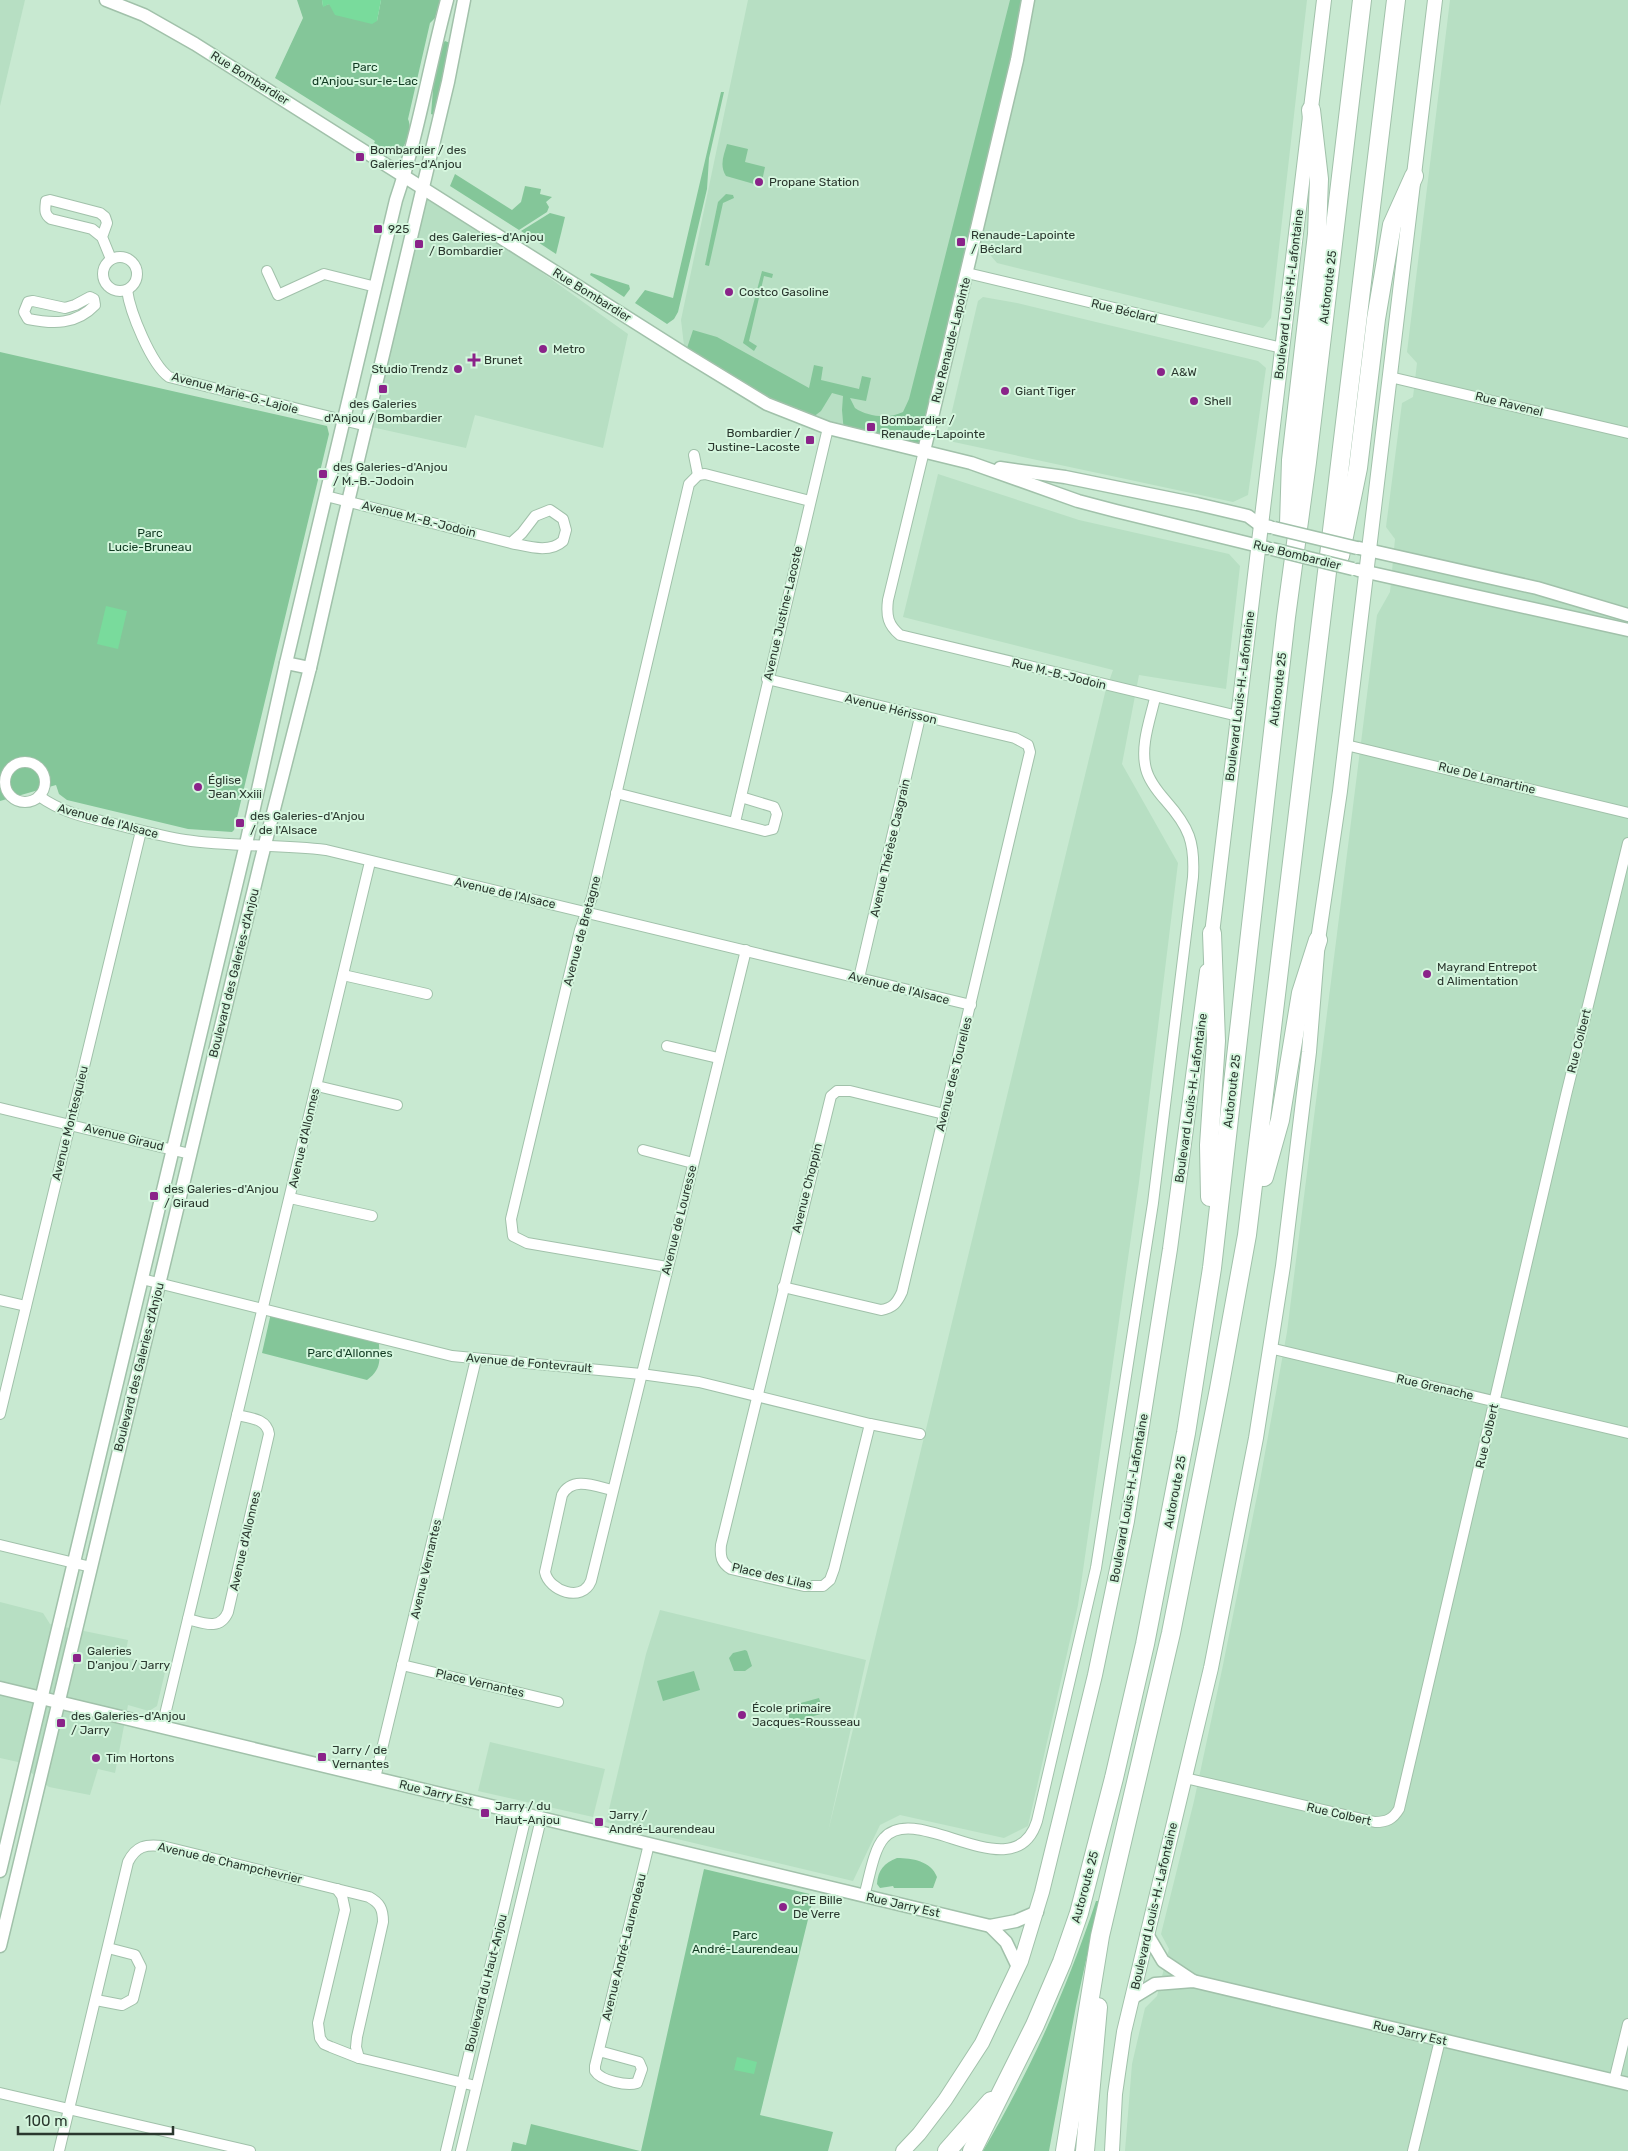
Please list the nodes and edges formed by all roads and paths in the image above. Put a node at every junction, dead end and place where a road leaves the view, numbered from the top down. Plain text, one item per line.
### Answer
1 (106, 0) edge
2 (447, 0) edge
3 (464, 0) edge
4 (1028, 0) edge
5 (1324, 0) edge
6 (1362, 0) edge
7 (1396, 0) edge
8 (1435, 0) edge
9 (124, 3) edge
10 (1311, 110) junction
11 (404, 176) junction
12 (1414, 176) junction
13 (422, 187) junction
14 (102, 237) junction
15 (111, 259) junction
16 (267, 271) dead end
17 (967, 273) junction
18 (107, 286) junction
19 (376, 287) junction
20 (127, 290) junction
21 (94, 299) junction
22 (1282, 348) junction
23 (1390, 377) junction
24 (344, 421) junction
25 (367, 426) junction
26 (828, 428) junction
27 (1628, 433) edge
28 (924, 451) junction
29 (694, 456) dead end
30 (971, 463) junction
31 (698, 474) junction
32 (326, 496) junction
33 (810, 501) junction
34 (348, 502) junction
35 (1267, 526) junction
36 (511, 543) junction
37 (1258, 546) junction
38 (1363, 549) junction
39 (1367, 572) junction
40 (1628, 615) edge
41 (1286, 616) junction
42 (888, 620) joint
43 (1628, 630) edge
44 (286, 663) junction
45 (310, 668) junction
46 (767, 679) junction
47 (1314, 681) junction
48 (1155, 698) junction
49 (1238, 716) junction
50 (920, 717) junction
51 (1015, 738) joint
52 (1346, 745) junction
53 (616, 793) junction
54 (39, 796) dead end
55 (740, 797) junction
56 (1628, 813) edge
57 (734, 822) junction
58 (141, 831) junction
59 (1628, 843) edge
60 (246, 844) junction
61 (266, 845) junction
62 (370, 862) junction
63 (586, 912) junction
64 (1212, 933) junction
65 (1318, 940) junction
66 (746, 950) junction
67 (343, 975) junction
68 (859, 978) junction
69 (427, 994) dead end
70 (971, 1005) junction
71 (667, 1046) dead end
72 (718, 1058) junction
73 (317, 1086) junction
74 (397, 1105) dead end
75 (0, 1108) edge
76 (944, 1114) junction
77 (70, 1124) junction
78 (172, 1149) junction
79 (643, 1150) dead end
80 (190, 1154) junction
81 (692, 1163) junction
82 (290, 1198) junction
83 (372, 1216) dead end
84 (1247, 1235) junction
85 (667, 1267) junction
86 (1212, 1268) junction
87 (142, 1279) junction
88 (159, 1284) junction
89 (783, 1287) junction
90 (0, 1300) edge
91 (26, 1306) junction
92 (263, 1309) junction
93 (1270, 1348) junction
94 (476, 1359) junction
95 (641, 1374) junction
96 (757, 1396) junction
97 (1495, 1401) junction
98 (0, 1414) edge
99 (238, 1415) junction
100 (870, 1424) junction
101 (1628, 1433) edge
102 (920, 1434) dead end
103 (612, 1490) junction
104 (0, 1545) edge
105 (74, 1562) junction
106 (91, 1567) junction
107 (188, 1619) junction
108 (402, 1665) junction
109 (0, 1688) edge
110 (41, 1698) junction
111 (58, 1702) junction
112 (558, 1702) dead end
113 (162, 1727) junction
114 (375, 1778) junction
115 (1185, 1778) junction
116 (526, 1816) junction
117 (541, 1819) junction
118 (649, 1844) junction
119 (0, 1872) edge
120 (337, 1889) junction
121 (864, 1896) junction
122 (1105, 1911) junction
123 (1037, 1912) junction
124 (990, 1926) junction
125 (1147, 1934) junction
126 (0, 1946) edge
127 (108, 1948) junction
128 (1018, 1967) junction
129 (1193, 1981) junction
130 (1132, 1998) junction
131 (96, 2000) junction
132 (1628, 2024) edge
133 (1440, 2040) junction
134 (600, 2051) junction
135 (359, 2058) junction
136 (1614, 2081) junction
137 (461, 2082) junction
138 (1628, 2084) edge
139 (476, 2086) junction
140 (1004, 2088) junction
141 (0, 2093) edge
142 (70, 2108) junction
143 (59, 2151) edge
144 (250, 2151) edge
145 (446, 2151) edge
146 (461, 2151) edge
147 (903, 2151) edge
148 (946, 2151) edge
149 (972, 2151) edge
150 (1065, 2151) edge
151 (1085, 2151) edge
152 (1112, 2151) edge
153 (1413, 2151) edge

1 - 9 street, Rue Bombardier
2 - 11 street, Boulevard des Galeries-d'Anjou
3 - 13 street, Boulevard des Galeries-d'Anjou
4 - 17 street, Rue Renaude-Lapointe
5 - 10 main road, Boulevard Louis-H.-Lafontaine
6 - 41 highway, Autoroute 25
7 - 47 highway, Autoroute 25
8 - 12 main road, Boulevard Louis-H.-Lafontaine
9 - 11 street, Rue Bombardier
10 - 22 main road, Boulevard Louis-H.-Lafontaine
10 - 41 highway
11 - 13 street, Rue Bombardier
11 - 19 street, Boulevard des Galeries-d'Anjou
12 - 23 main road, Boulevard Louis-H.-Lafontaine
12 - 47 highway
13 - 25 street, Boulevard des Galeries-d'Anjou
13 - 26 street, Rue Bombardier
14 - 14 street
14 - 15 street
15 - 18 street
15 - 20 street
16 - 19 street
17 - 22 street, Rue Béclard
17 - 28 street, Rue Renaude-Lapointe
18 - 20 street
18 - 21 street
19 - 24 street, Boulevard des Galeries-d'Anjou
20 - 24 street, Avenue Marie-G.-Lajoie
21 - 21 street
22 - 35 main road, Boulevard Louis-H.-Lafontaine
23 - 27 street, Rue Ravenel
23 - 38 main road, Boulevard Louis-H.-Lafontaine
24 - 25 street, Avenue Marie-G.-Lajoie
24 - 32 street, Boulevard des Galeries-d'Anjou
25 - 34 street, Boulevard des Galeries-d'Anjou
26 - 28 street, Rue Bombardier
26 - 33 street, Avenue Justine-Lacoste
28 - 30 street, Rue Bombardier
28 - 42 street, Rue Renaude-Lapointe
29 - 31 street
30 - 35 street, Rue Bombardier
30 - 37 street, Rue Bombardier
31 - 33 street
31 - 53 street, Avenue de Bretagne
32 - 34 street, Avenue M.-B.-Jodoin
32 - 44 street, Boulevard des Galeries-d'Anjou
33 - 46 street, Avenue Justine-Lacoste
34 - 36 street, Avenue M.-B.-Jodoin
34 - 45 street, Boulevard des Galeries-d'Anjou
35 - 37 main road, Boulevard Louis-H.-Lafontaine
35 - 38 street, Rue Bombardier, bridge
36 - 36 street, Avenue M.-B.-Jodoin
37 - 39 street, Rue Bombardier, bridge
37 - 49 main road, Boulevard Louis-H.-Lafontaine
38 - 39 main road, Boulevard Louis-H.-Lafontaine
38 - 40 street, Rue Bombardier
39 - 43 street, Rue Bombardier
39 - 52 main road, Boulevard Louis-H.-Lafontaine
41 - 86 highway, Autoroute 25
42 - 48 street, Rue M.-B.-Jodoin
44 - 45 street
44 - 60 street, Boulevard des Galeries-d'Anjou
45 - 61 street, Boulevard des Galeries-d'Anjou
46 - 50 street, Avenue Hérisson
46 - 55 street, Avenue Justine-Lacoste
47 - 84 highway, Autoroute 25
48 - 49 street, Rue M.-B.-Jodoin
48 - 121 street, Boulevard Louis-H.-Lafontaine
49 - 64 main road, Boulevard Louis-H.-Lafontaine
50 - 51 street, Avenue Hérisson
50 - 68 street, Avenue Thérèse Casgrain
51 - 70 street, Avenue des Tourelles
52 - 56 street, Rue De Lamartine
52 - 65 main road, Boulevard Louis-H.-Lafontaine
53 - 57 street
53 - 63 street, Avenue de Bretagne
54 - 58 street, Avenue de l'Alsace
55 - 57 street, Avenue Justine-Lacoste
55 - 57 street
58 - 60 street, Avenue de l'Alsace
58 - 77 street, Avenue Montesquieu
59 - 97 street, Rue Colbert
60 - 61 street, Avenue de l'Alsace
60 - 78 street, Boulevard des Galeries-d'Anjou
61 - 62 street, Avenue de l'Alsace
61 - 80 street, Boulevard des Galeries-d'Anjou
62 - 63 street, Avenue de l'Alsace
62 - 67 street, Avenue d'Allonnes
63 - 66 street, Avenue de l'Alsace
63 - 85 street, Avenue de Bretagne
64 - 86 highway
64 - 123 main road, Boulevard Louis-H.-Lafontaine
65 - 84 highway
65 - 93 main road, Boulevard Louis-H.-Lafontaine
66 - 68 street, Avenue de l'Alsace
66 - 72 street, Avenue de Louresse
67 - 69 street
67 - 73 street, Avenue d'Allonnes
68 - 70 street, Avenue de l'Alsace
70 - 76 street, Avenue des Tourelles
71 - 72 street
72 - 81 street, Avenue de Louresse
73 - 74 street
73 - 82 street, Avenue d'Allonnes
75 - 77 street, Avenue Giraud
76 - 89 street, Avenue des Tourelles
76 - 89 street, Avenue Choppin
77 - 78 street, Avenue Giraud
77 - 91 street, Avenue Montesquieu
78 - 80 street, Avenue Giraud
78 - 87 street, Boulevard des Galeries-d'Anjou
79 - 81 street
80 - 88 street, Boulevard des Galeries-d'Anjou
81 - 85 street, Avenue de Louresse
82 - 83 street
82 - 92 street, Avenue d'Allonnes
84 - 122 highway, Autoroute 25
85 - 95 street, Avenue de Louresse
86 - 140 highway, Autoroute 25
87 - 88 street, Avenue de Fontevrault
87 - 105 street, Boulevard des Galeries-d'Anjou
88 - 92 street, Avenue de Fontevrault
88 - 106 street, Boulevard des Galeries-d'Anjou
89 - 96 street, Avenue Choppin
90 - 91 street
91 - 98 street, Avenue Montesquieu
92 - 94 street, Avenue de Fontevrault
92 - 99 street, Avenue d'Allonnes
93 - 97 street, Rue Grenache
93 - 115 main road, Boulevard Louis-H.-Lafontaine
94 - 95 street, Avenue de Fontevrault
94 - 108 street, Avenue Vernantes
95 - 96 street, Avenue de Fontevrault
95 - 103 street, Avenue de Louresse
96 - 100 street, Avenue de Fontevrault
96 - 100 street, Place des Lilas
97 - 101 street, Rue Grenache
97 - 115 street, Rue Colbert
99 - 107 street, Avenue d'Allonnes
99 - 107 street, Avenue d'Allonnes
100 - 102 street, Avenue de Fontevrault
103 - 103 street, Avenue de Louresse
104 - 105 street
105 - 106 street
105 - 110 street, Boulevard des Galeries-d'Anjou
106 - 111 street, Boulevard des Galeries-d'Anjou
107 - 113 street, Avenue d'Allonnes
108 - 112 street, Place Vernantes
108 - 114 street, Avenue Vernantes
109 - 110 street, Rue Jarry Est
110 - 111 street, Rue Jarry Est
110 - 119 street, Boulevard des Galeries-d'Anjou
111 - 113 street, Rue Jarry Est
111 - 126 street, Boulevard des Galeries-d'Anjou
113 - 114 street, Rue Jarry Est
114 - 116 street, Rue Jarry Est
115 - 125 main road, Boulevard Louis-H.-Lafontaine
116 - 117 street, Rue Jarry Est
116 - 137 street, Boulevard du Haut-Anjou
117 - 118 street, Rue Jarry Est
117 - 139 street, Boulevard du Haut-Anjou
118 - 121 street, Rue Jarry Est
118 - 134 street, Avenue André-Laurendeau
120 - 127 street, Avenue de Champchevrier
120 - 135 street
120 - 135 street, Avenue de Champchevrier
121 - 124 street, Rue Jarry Est
122 - 150 highway, Autoroute 25
122 - 151 highway
123 - 124 street, Rue Jarry Est
123 - 128 main road, Boulevard Louis-H.-Lafontaine
124 - 128 street
125 - 129 street, Rue Jarry Est
125 - 130 main road, Boulevard Louis-H.-Lafontaine
127 - 131 street, Avenue de Champchevrier
127 - 131 street
128 - 147 main road, Boulevard Louis-H.-Lafontaine
129 - 130 street, Rue Jarry Est
129 - 133 street, Rue Jarry Est
130 - 152 main road, Boulevard Louis-H.-Lafontaine
131 - 142 street, Avenue de Champchevrier
132 - 136 street
133 - 136 street, Rue Jarry Est
133 - 153 street
134 - 134 street, Avenue André-Laurendeau
135 - 137 street
136 - 138 street, Rue Jarry Est
137 - 139 street
137 - 145 street, Boulevard du Haut-Anjou
139 - 146 street, Boulevard du Haut-Anjou
140 - 148 highway
140 - 149 highway, Autoroute 25
141 - 142 street
142 - 143 street, Avenue de Champchevrier
142 - 144 street

